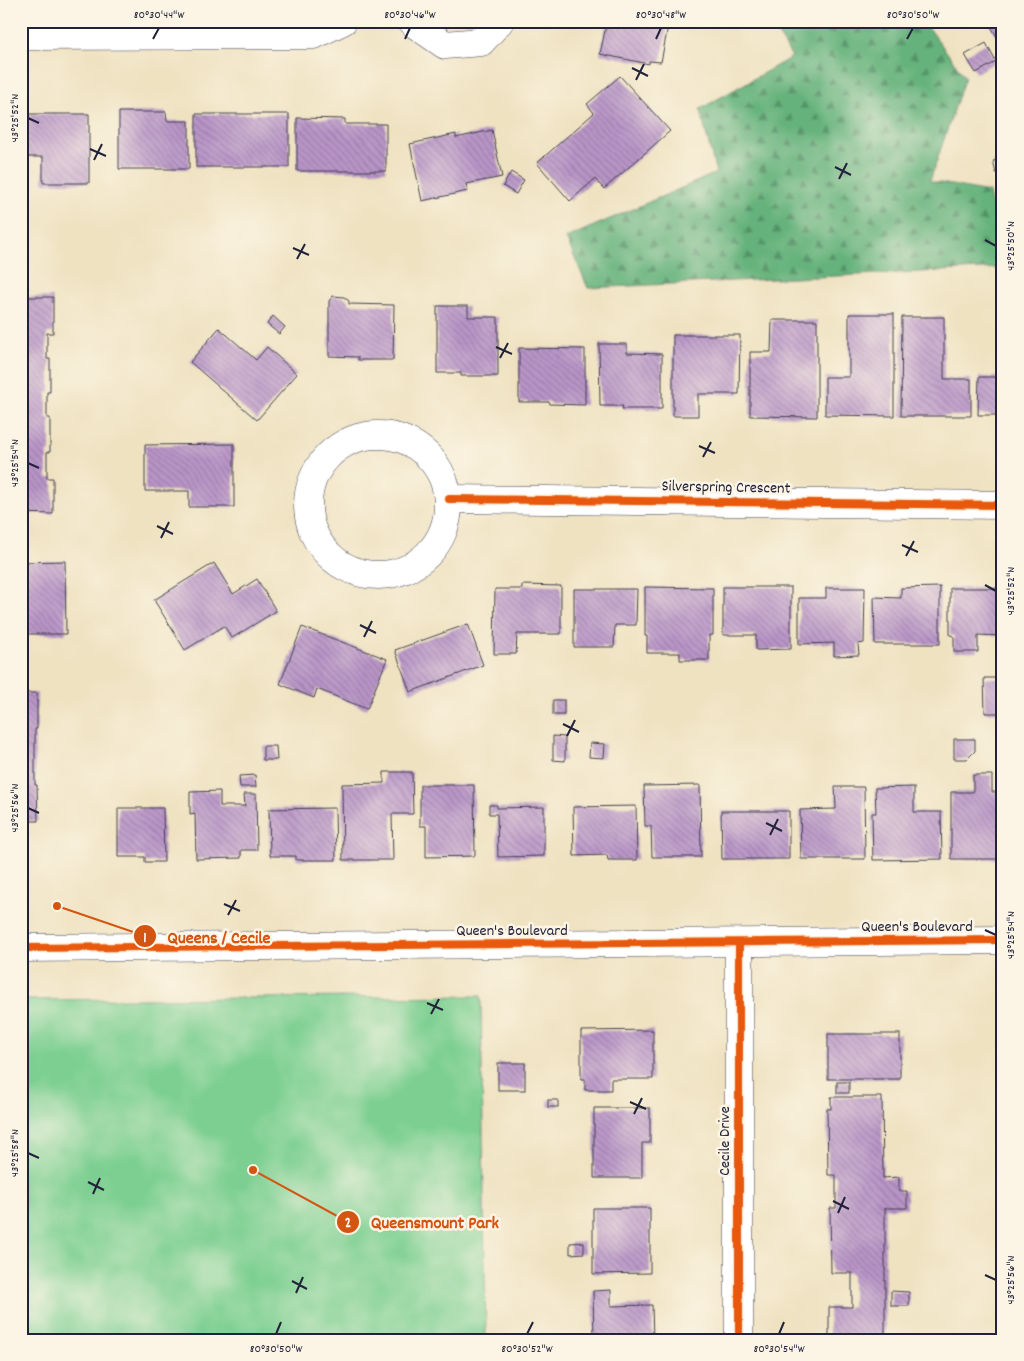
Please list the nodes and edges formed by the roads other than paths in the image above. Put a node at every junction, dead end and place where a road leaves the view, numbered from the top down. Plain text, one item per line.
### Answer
1 (343, 21) edge
2 (412, 21) edge
3 (500, 21) edge
4 (21, 36) edge
5 (449, 499) junction
6 (1003, 505) edge
7 (1003, 940) edge
8 (739, 942) junction
9 (21, 948) edge
10 (739, 1340) edge

1 - 4 street
2 - 3 street
5 - 5 street
5 - 6 street, Silverspring Crescent
7 - 8 street, Queen's Boulevard
8 - 9 street, Queen's Boulevard
8 - 10 street, Cecile Drive

